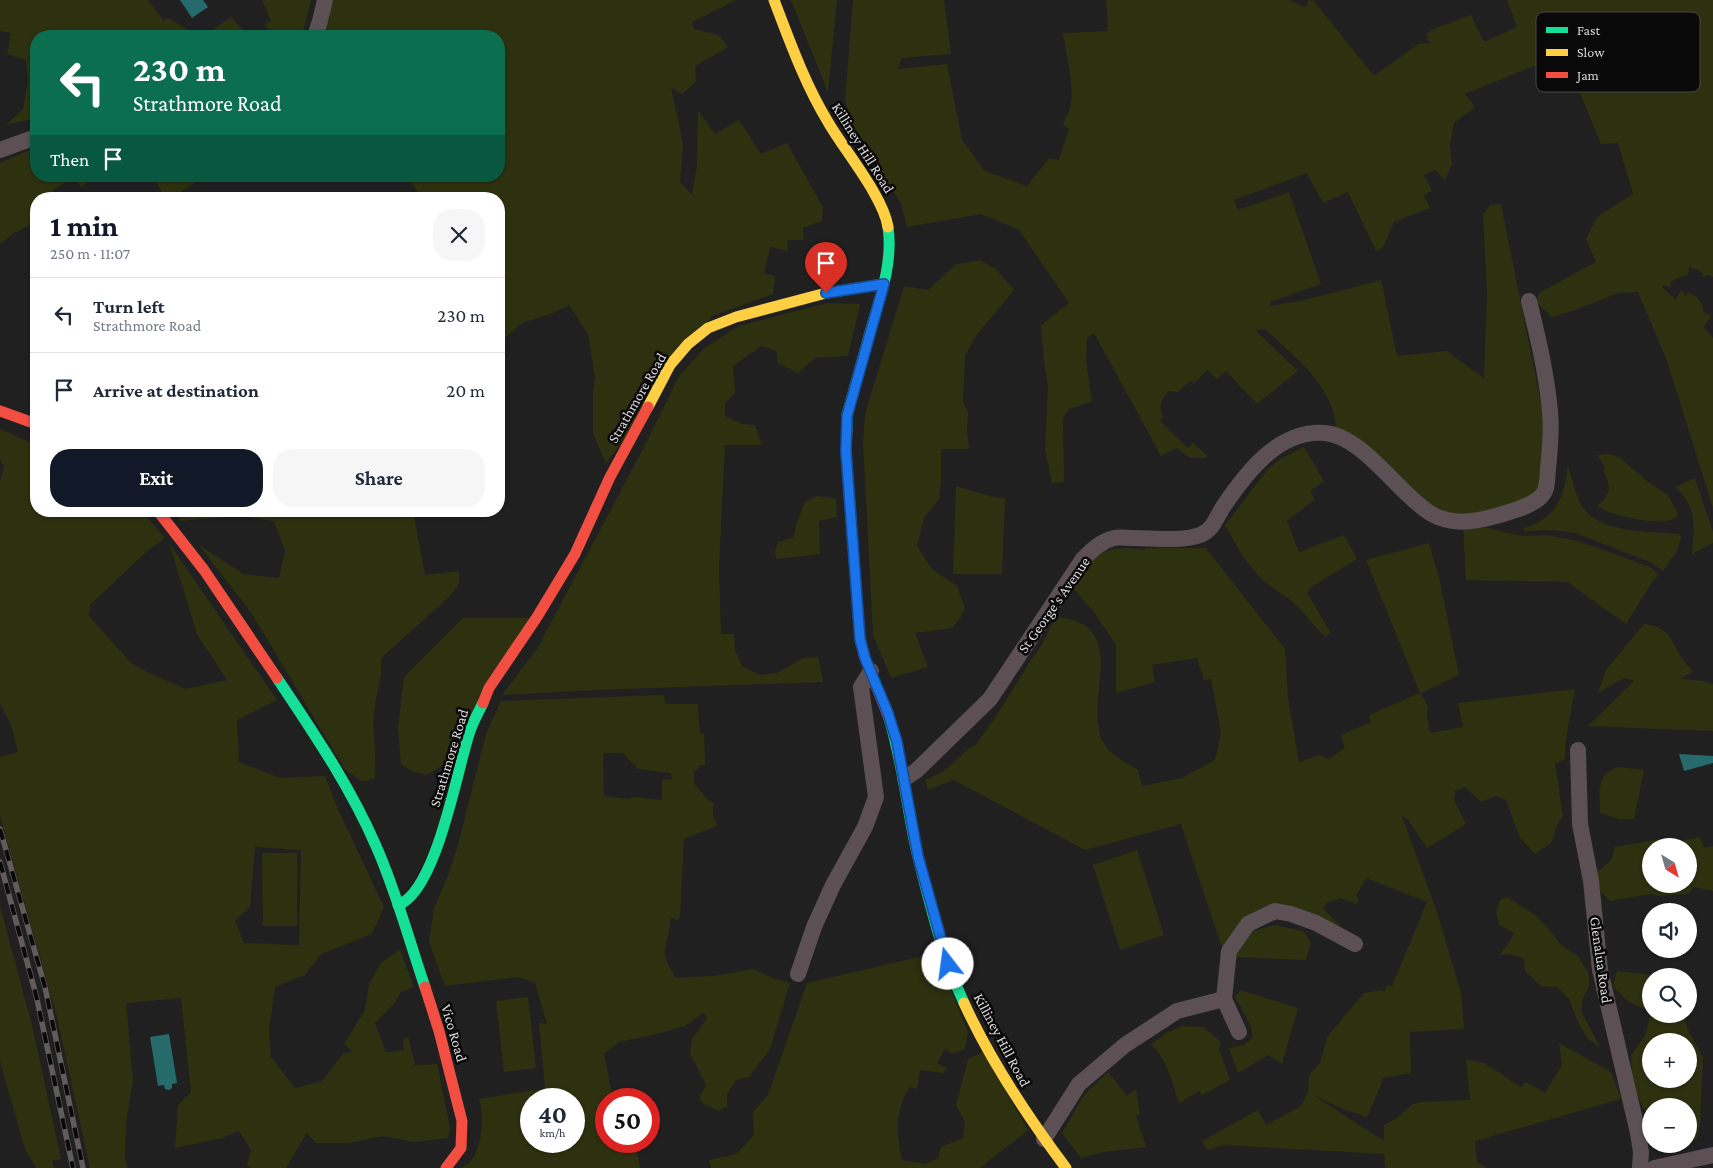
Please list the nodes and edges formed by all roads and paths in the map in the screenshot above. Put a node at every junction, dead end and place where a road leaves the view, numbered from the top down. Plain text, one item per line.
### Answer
1 (325, 0) edge
2 (774, 0) edge
3 (316, 30) edge
4 (30, 139) edge
5 (0, 150) edge
6 (884, 284) junction
7 (1529, 301) dead end
8 (0, 411) edge
9 (30, 422) edge
10 (163, 517) edge
11 (871, 671) junction
12 (1578, 750) dead end
13 (904, 778) junction
14 (398, 905) junction
15 (1355, 944) dead end
16 (798, 974) dead end
17 (1224, 1000) junction
18 (1239, 1032) dead end
19 (1044, 1139) junction
20 (1713, 1155) edge
21 (446, 1168) edge
22 (1066, 1168) edge
23 (1640, 1168) edge
24 (1654, 1168) edge

1 - 3 street
2 - 6 main road, Killiney Hill Road
4 - 5 street
6 - 11 main road, Killiney Hill Road
6 - 14 main road, Strathmore Road
7 - 13 street, St George's Avenue
8 - 9 main road
10 - 14 main road
11 - 13 main road, Killiney Hill Road
11 - 16 street
12 - 23 street, Glenalua Road
13 - 19 main road, Killiney Hill Road
14 - 21 main road, Vico Road
15 - 17 street
17 - 18 street
17 - 19 street
19 - 22 main road, Killiney Hill Road
20 - 24 street

